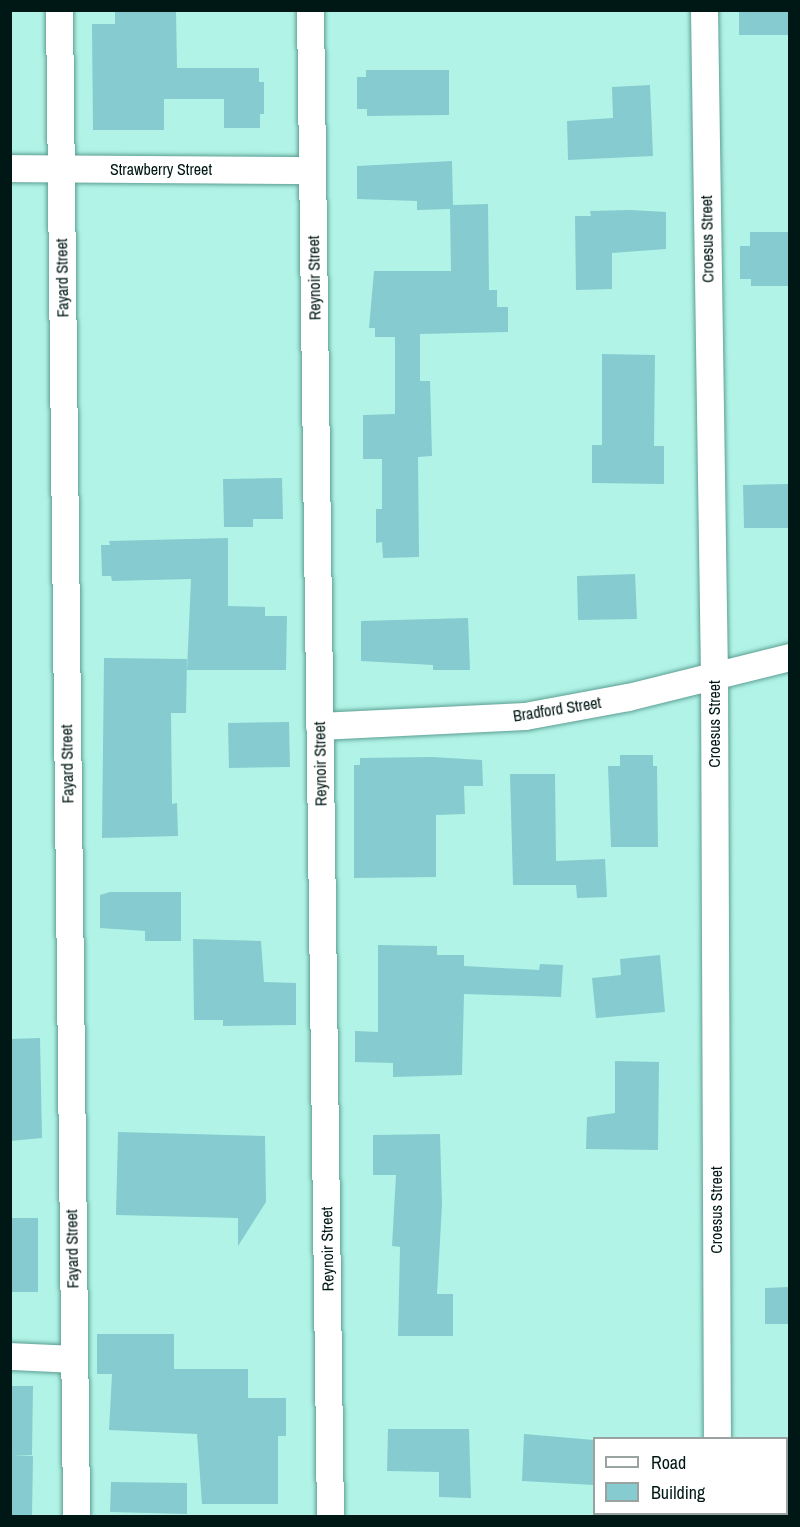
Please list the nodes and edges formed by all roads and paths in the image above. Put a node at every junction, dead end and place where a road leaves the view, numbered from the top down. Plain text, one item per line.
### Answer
1 (59, 10) edge
2 (310, 10) edge
3 (704, 10) edge
4 (10, 168) edge
5 (60, 169) junction
6 (312, 170) junction
7 (789, 657) edge
8 (714, 674) junction
9 (319, 726) junction
10 (10, 1356) edge
11 (74, 1359) junction
12 (717, 1437) edge
13 (76, 1516) edge
14 (330, 1516) edge

1 - 5 street, Fayard Street
2 - 6 street, Reynoir Street
3 - 8 street, Croesus Street
4 - 5 street, Strawberry Street
5 - 6 street, Strawberry Street
5 - 11 street, Fayard Street
6 - 9 street, Reynoir Street
7 - 8 street, Bradford Street
8 - 9 street, Bradford Street
8 - 12 street, Croesus Street
9 - 14 street, Reynoir Street
10 - 11 street
11 - 13 street, Fayard Street

